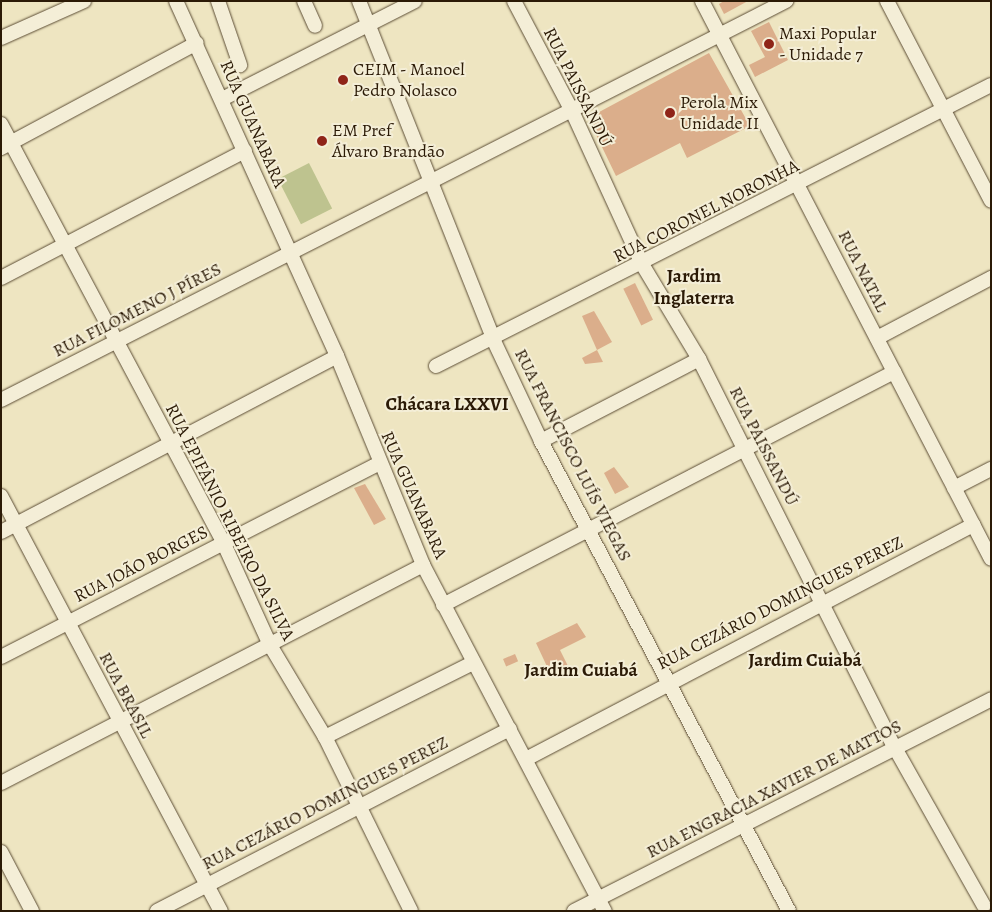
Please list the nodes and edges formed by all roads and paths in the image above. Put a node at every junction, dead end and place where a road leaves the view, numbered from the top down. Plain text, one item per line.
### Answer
1 (84, 1) edge
2 (176, 1) edge
3 (218, 1) edge
4 (304, 1) edge
5 (359, 1) edge
6 (415, 1) edge
7 (514, 1) edge
8 (702, 1) edge
9 (786, 1) edge
10 (886, 1) edge
11 (368, 25) junction
12 (315, 26) dead end
13 (720, 36) junction
14 (1, 38) edge
15 (197, 43) junction
16 (240, 65) dead end
17 (991, 85) edge
18 (222, 99) junction
19 (943, 110) junction
20 (572, 111) junction
21 (1, 124) edge
22 (6, 145) edge
23 (245, 151) junction
24 (432, 181) junction
25 (797, 185) junction
26 (991, 201) edge
27 (66, 245) junction
28 (290, 253) junction
29 (642, 264) junction
30 (1, 278) edge
31 (991, 278) edge
32 (876, 338) junction
33 (494, 341) junction
34 (118, 343) junction
35 (337, 356) junction
36 (698, 359) junction
37 (436, 366) dead end
38 (894, 372) junction
39 (1, 400) edge
40 (541, 441) junction
41 (172, 445) junction
42 (745, 451) junction
43 (378, 464) junction
44 (991, 469) edge
45 (954, 488) junction
46 (1, 496) edge
47 (16, 524) junction
48 (973, 524) junction
49 (591, 531) junction
50 (1, 532) edge
51 (224, 544) junction
52 (991, 559) edge
53 (423, 565) junction
54 (825, 603) junction
55 (443, 605) junction
56 (66, 623) junction
57 (270, 645) junction
58 (1, 657) edge
59 (473, 662) junction
60 (670, 681) junction
61 (991, 699) edge
62 (120, 723) junction
63 (510, 729) junction
64 (325, 737) junction
65 (895, 748) junction
66 (526, 758) junction
67 (1, 783) edge
68 (357, 808) junction
69 (742, 826) junction
70 (1, 852) edge
71 (208, 885) junction
72 (602, 905) edge
73 (983, 907) edge
74 (32, 911) edge
75 (157, 911) edge
76 (221, 911) edge
77 (411, 911) edge
78 (574, 911) edge
79 (789, 911) edge

1 - 14 street
2 - 15 street, RUA GUANABARA
3 - 16 street
4 - 12 street
5 - 11 street, RUA FRANCISCO LUÍS VIEGAS
6 - 11 street
7 - 20 street, RUA PAISSANDÚ
8 - 13 street, RUA NATAL
9 - 13 street, RUA FILOMENO J PÍRES
10 - 19 street
11 - 18 street
11 - 24 street, RUA FRANCISCO LUÍS VIEGAS
13 - 20 street, RUA FILOMENO J PÍRES
13 - 25 street, RUA NATAL
15 - 18 street, RUA GUANABARA
15 - 22 street
17 - 19 street, RUA CORONEL NORONHA
18 - 23 street, RUA GUANABARA
19 - 25 street, RUA CORONEL NORONHA
19 - 26 street
20 - 24 street, RUA FILOMENO J PÍRES
20 - 29 street, RUA PAISSANDÚ
21 - 22 street, RUA EPIFÂNIO RIBEIRO DA SILVA
22 - 27 street, RUA EPIFÂNIO RIBEIRO DA SILVA
23 - 27 street
23 - 28 street, RUA GUANABARA
24 - 28 street, RUA FILOMENO J PÍRES
24 - 33 street, RUA FRANCISCO LUÍS VIEGAS
25 - 29 street, RUA CORONEL NORONHA
25 - 32 street, RUA NATAL
27 - 30 street
27 - 34 street, RUA EPIFÂNIO RIBEIRO DA SILVA
28 - 34 street, RUA FILOMENO J PÍRES
28 - 35 street, RUA GUANABARA
29 - 33 street, RUA CORONEL NORONHA
29 - 36 street, RUA PAISSANDÚ
31 - 32 street
32 - 38 street, RUA NATAL
33 - 37 street, RUA CORONEL NORONHA
33 - 40 street, RUA FRANCISCO LUÍS VIEGAS
34 - 39 street, RUA FILOMENO J PÍRES
34 - 41 street, RUA EPIFÂNIO RIBEIRO DA SILVA
35 - 41 street
35 - 43 street, RUA GUANABARA
36 - 40 street
36 - 42 street, RUA PAISSANDÚ
38 - 42 street
38 - 45 street, RUA NATAL
40 - 49 street, RUA FRANCISCO LUÍS VIEGAS
41 - 47 street
41 - 51 street, RUA EPIFÂNIO RIBEIRO DA SILVA
42 - 49 street
42 - 54 street, RUA PAISSANDÚ
43 - 51 street, RUA JOÃO BORGES
43 - 53 street, RUA GUANABARA
44 - 45 street
45 - 48 street, RUA NATAL
46 - 47 street, RUA BRASIL
47 - 50 street
47 - 56 street, RUA BRASIL
48 - 52 street, RUA NATAL
48 - 54 street, RUA CEZÁRIO DOMINGUES PEREZ
49 - 55 street
49 - 60 street, RUA FRANCISCO LUÍS VIEGAS
51 - 56 street, RUA JOÃO BORGES
51 - 57 street, RUA EPIFÂNIO RIBEIRO DA SILVA
53 - 55 street, RUA GUANABARA
53 - 57 street
54 - 60 street, RUA CEZÁRIO DOMINGUES PEREZ
54 - 65 street, RUA PAISSANDÚ
55 - 59 street, RUA GUANABARA
56 - 58 street, RUA JOÃO BORGES
56 - 62 street, RUA BRASIL
57 - 62 street
57 - 64 street, RUA EPIFÂNIO RIBEIRO DA SILVA
59 - 63 street, RUA GUANABARA
59 - 64 street
60 - 66 street, RUA CEZÁRIO DOMINGUES PEREZ
60 - 69 street, RUA FRANCISCO LUÍS VIEGAS
61 - 65 street, RUA ENGRACIA XAVIER DE MATTOS
62 - 67 street
62 - 71 street, RUA BRASIL
63 - 66 street, RUA GUANABARA
63 - 68 street, RUA CEZÁRIO DOMINGUES PEREZ
64 - 68 street, RUA EPIFÂNIO RIBEIRO DA SILVA
65 - 69 street, RUA ENGRACIA XAVIER DE MATTOS
65 - 73 street, RUA PAISSANDÚ
66 - 72 street, RUA GUANABARA
68 - 71 street, RUA CEZÁRIO DOMINGUES PEREZ
68 - 77 street, RUA EPIFÂNIO RIBEIRO DA SILVA
69 - 72 street, RUA ENGRACIA XAVIER DE MATTOS
69 - 79 street, RUA FRANCISCO LUÍS VIEGAS
70 - 74 street
71 - 75 street, RUA CEZÁRIO DOMINGUES PEREZ
71 - 76 street, RUA BRASIL
72 - 78 street, RUA ENGRACIA XAVIER DE MATTOS

